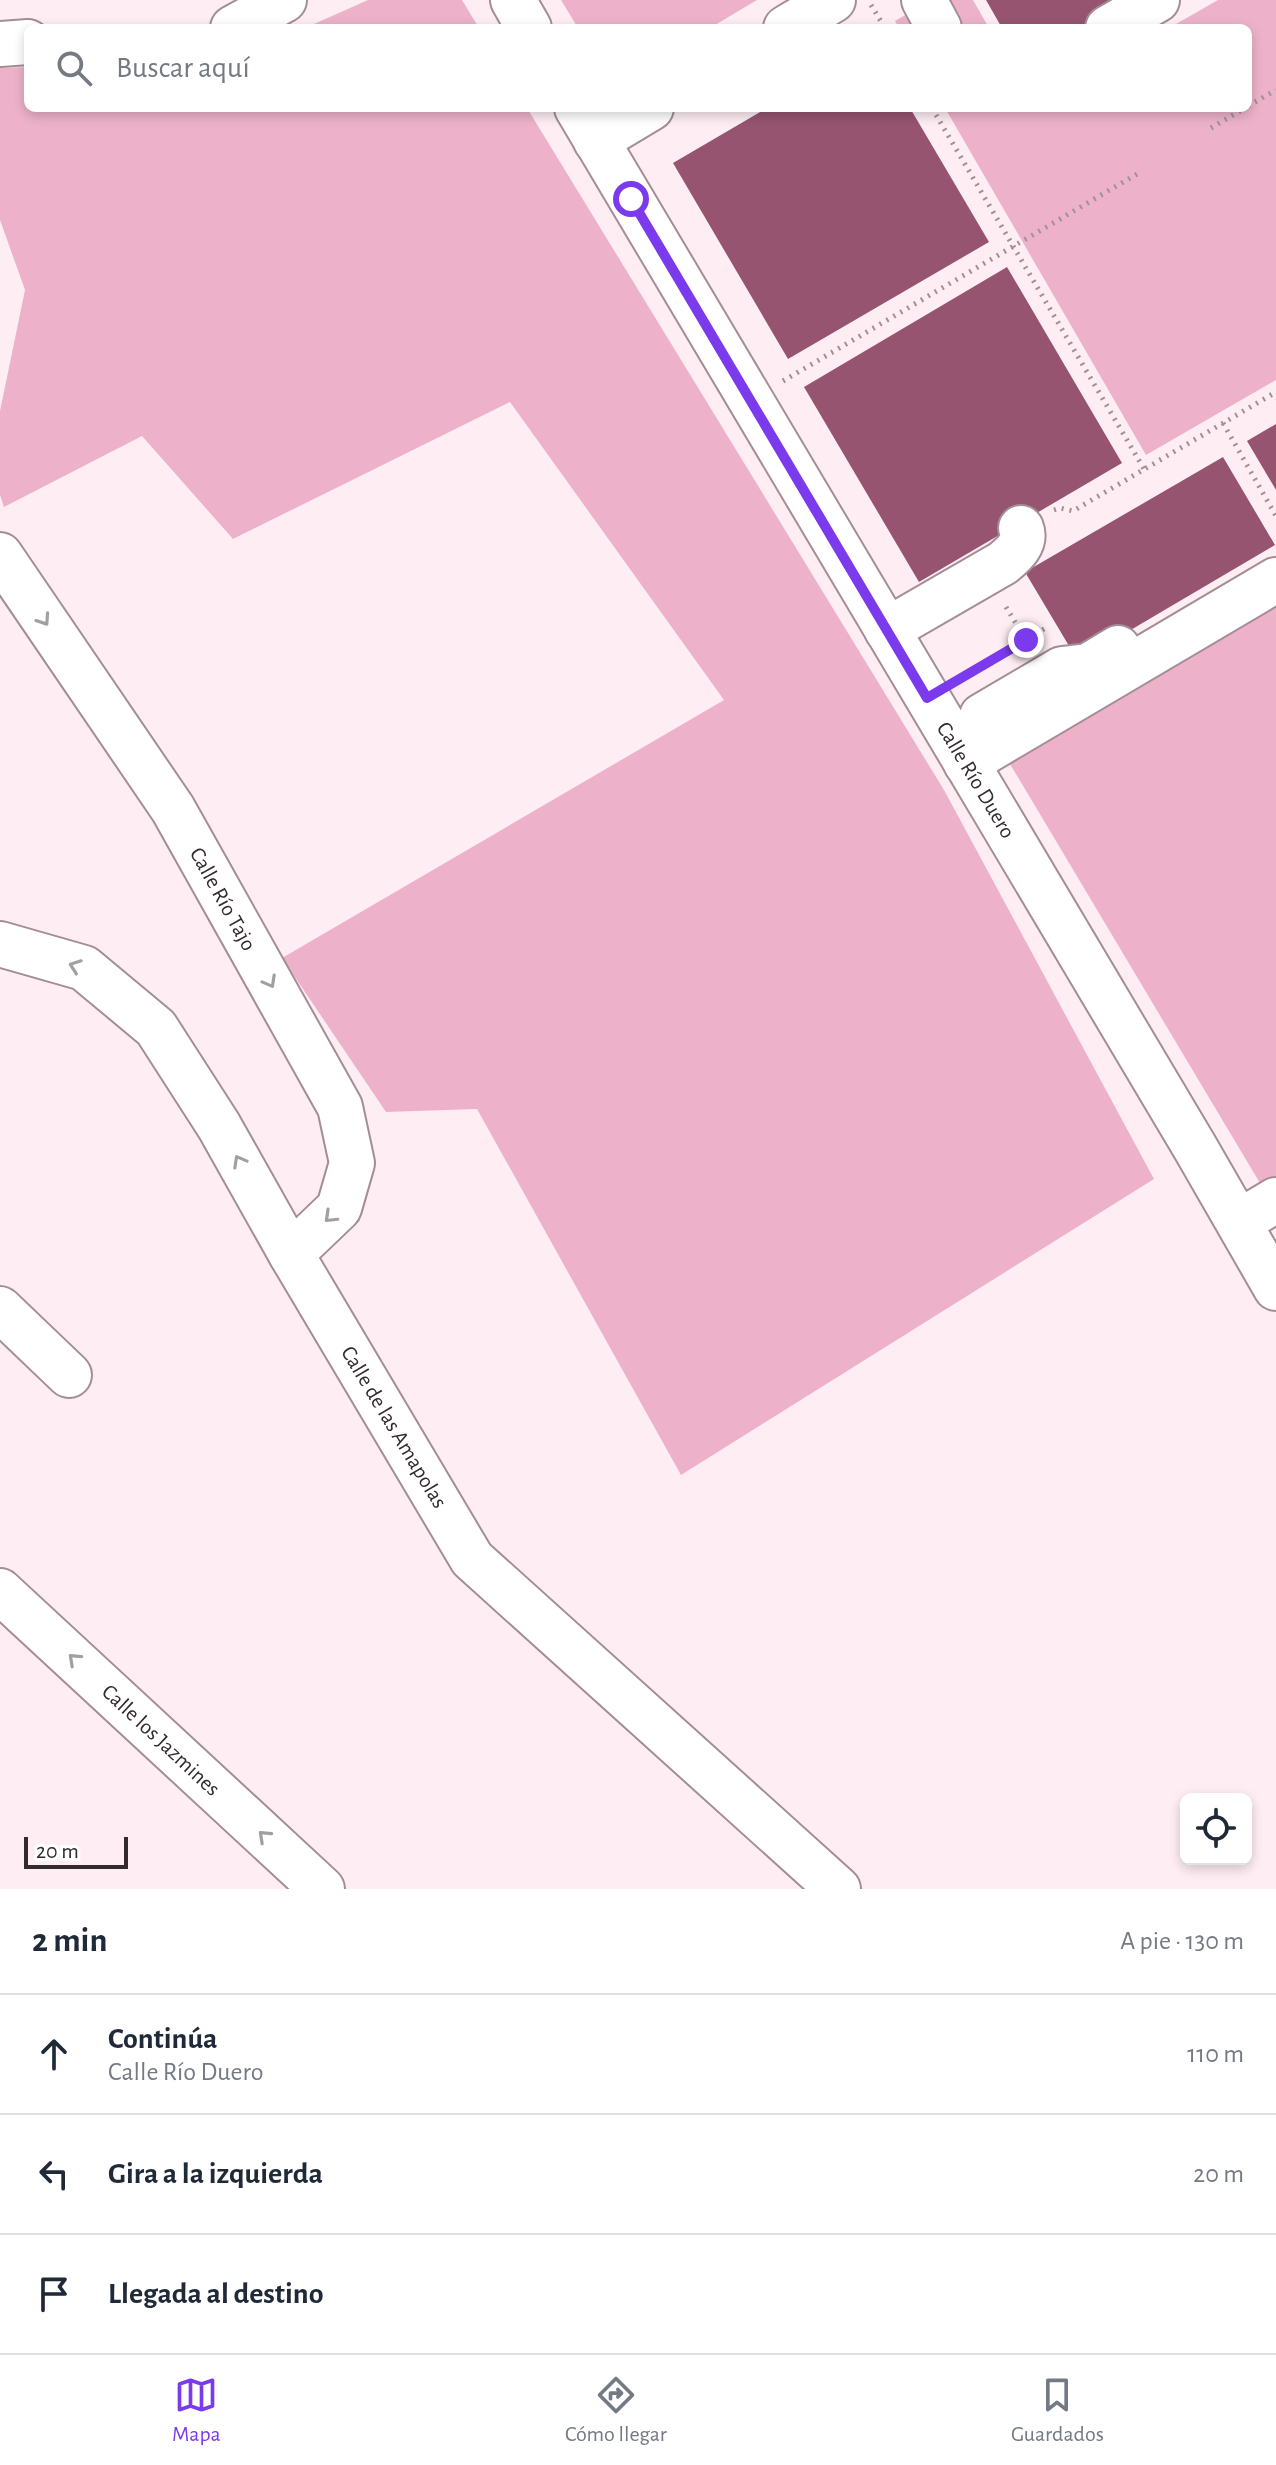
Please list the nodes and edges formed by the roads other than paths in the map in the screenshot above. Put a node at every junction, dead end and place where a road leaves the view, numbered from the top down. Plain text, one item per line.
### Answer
1 (284, 0) edge
2 (513, 0) edge
3 (833, 0) edge
4 (924, 0) edge
5 (1157, 0) edge
6 (240, 24) edge
7 (527, 24) edge
8 (793, 24) edge
9 (937, 24) edge
10 (1115, 24) edge
11 (24, 42) edge
12 (0, 44) edge
13 (635, 112) edge
14 (587, 124) edge
15 (1021, 528) road end
16 (0, 555) edge
17 (1276, 555) edge
18 (1276, 580) edge
19 (887, 630) junction
20 (982, 716) dead end
21 (966, 763) junction
22 (0, 944) edge
23 (1276, 1200) edge
24 (1239, 1222) junction
25 (291, 1254) junction
26 (1276, 1288) edge
27 (0, 1309) edge
28 (69, 1375) dead end
29 (0, 1591) edge
30 (322, 1889) edge
31 (838, 1889) edge

1 - 6 street
2 - 7 street
3 - 8 street
4 - 9 street
5 - 10 street
11 - 12 street
13 - 14 street
14 - 19 street, Calle Río Duero
15 - 19 street
16 -> 25 street, Calle Río Tajo
17 - 20 street
18 - 21 street
19 - 21 street, Calle Río Duero
21 - 24 street, Calle Río Duero
25 -> 22 street, Calle de las Amapolas
23 - 24 street
24 - 26 street, Calle Río Duero
25 - 31 street, Calle de las Amapolas
27 - 28 street
30 -> 29 street, Calle los Jazmines

